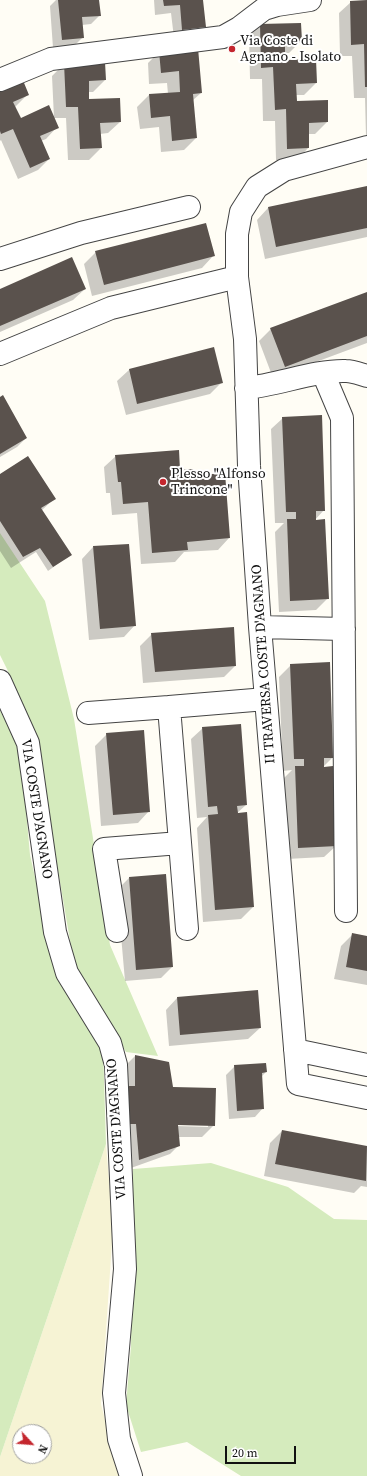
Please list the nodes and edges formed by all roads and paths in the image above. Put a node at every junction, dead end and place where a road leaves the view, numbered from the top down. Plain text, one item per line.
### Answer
1 (310, 0) edge
2 (0, 80) edge
3 (367, 147) edge
4 (189, 207) dead end
5 (0, 259) edge
6 (237, 278) junction
7 (0, 354) edge
8 (323, 373) junction
9 (367, 376) edge
10 (246, 388) junction
11 (260, 627) junction
12 (344, 629) junction
13 (0, 681) edge
14 (266, 699) junction
15 (168, 707) junction
16 (88, 713) dead end
17 (180, 843) junction
18 (346, 911) dead end
19 (187, 929) dead end
20 (117, 931) dead end
21 (295, 1050) junction
22 (367, 1065) edge
23 (367, 1098) edge
24 (131, 1476) edge

1 - 2 street
3 - 6 street, II TRAVERSA COSTE D'AGNANO
4 - 5 street
6 - 7 street
6 - 10 street, II TRAVERSA COSTE D'AGNANO
8 - 9 street
8 - 10 street
8 - 12 street
10 - 11 street, II TRAVERSA COSTE D'AGNANO
11 - 12 street
11 - 14 street, II TRAVERSA COSTE D'AGNANO
12 - 18 street
13 - 24 street, VIA COSTE D'AGNANO
14 - 15 street
14 - 21 street, II TRAVERSA COSTE D'AGNANO
15 - 16 street
15 - 17 street
17 - 19 street
17 - 20 street
21 - 22 street
21 - 23 street, II TRAVERSA COSTE D'AGNANO

